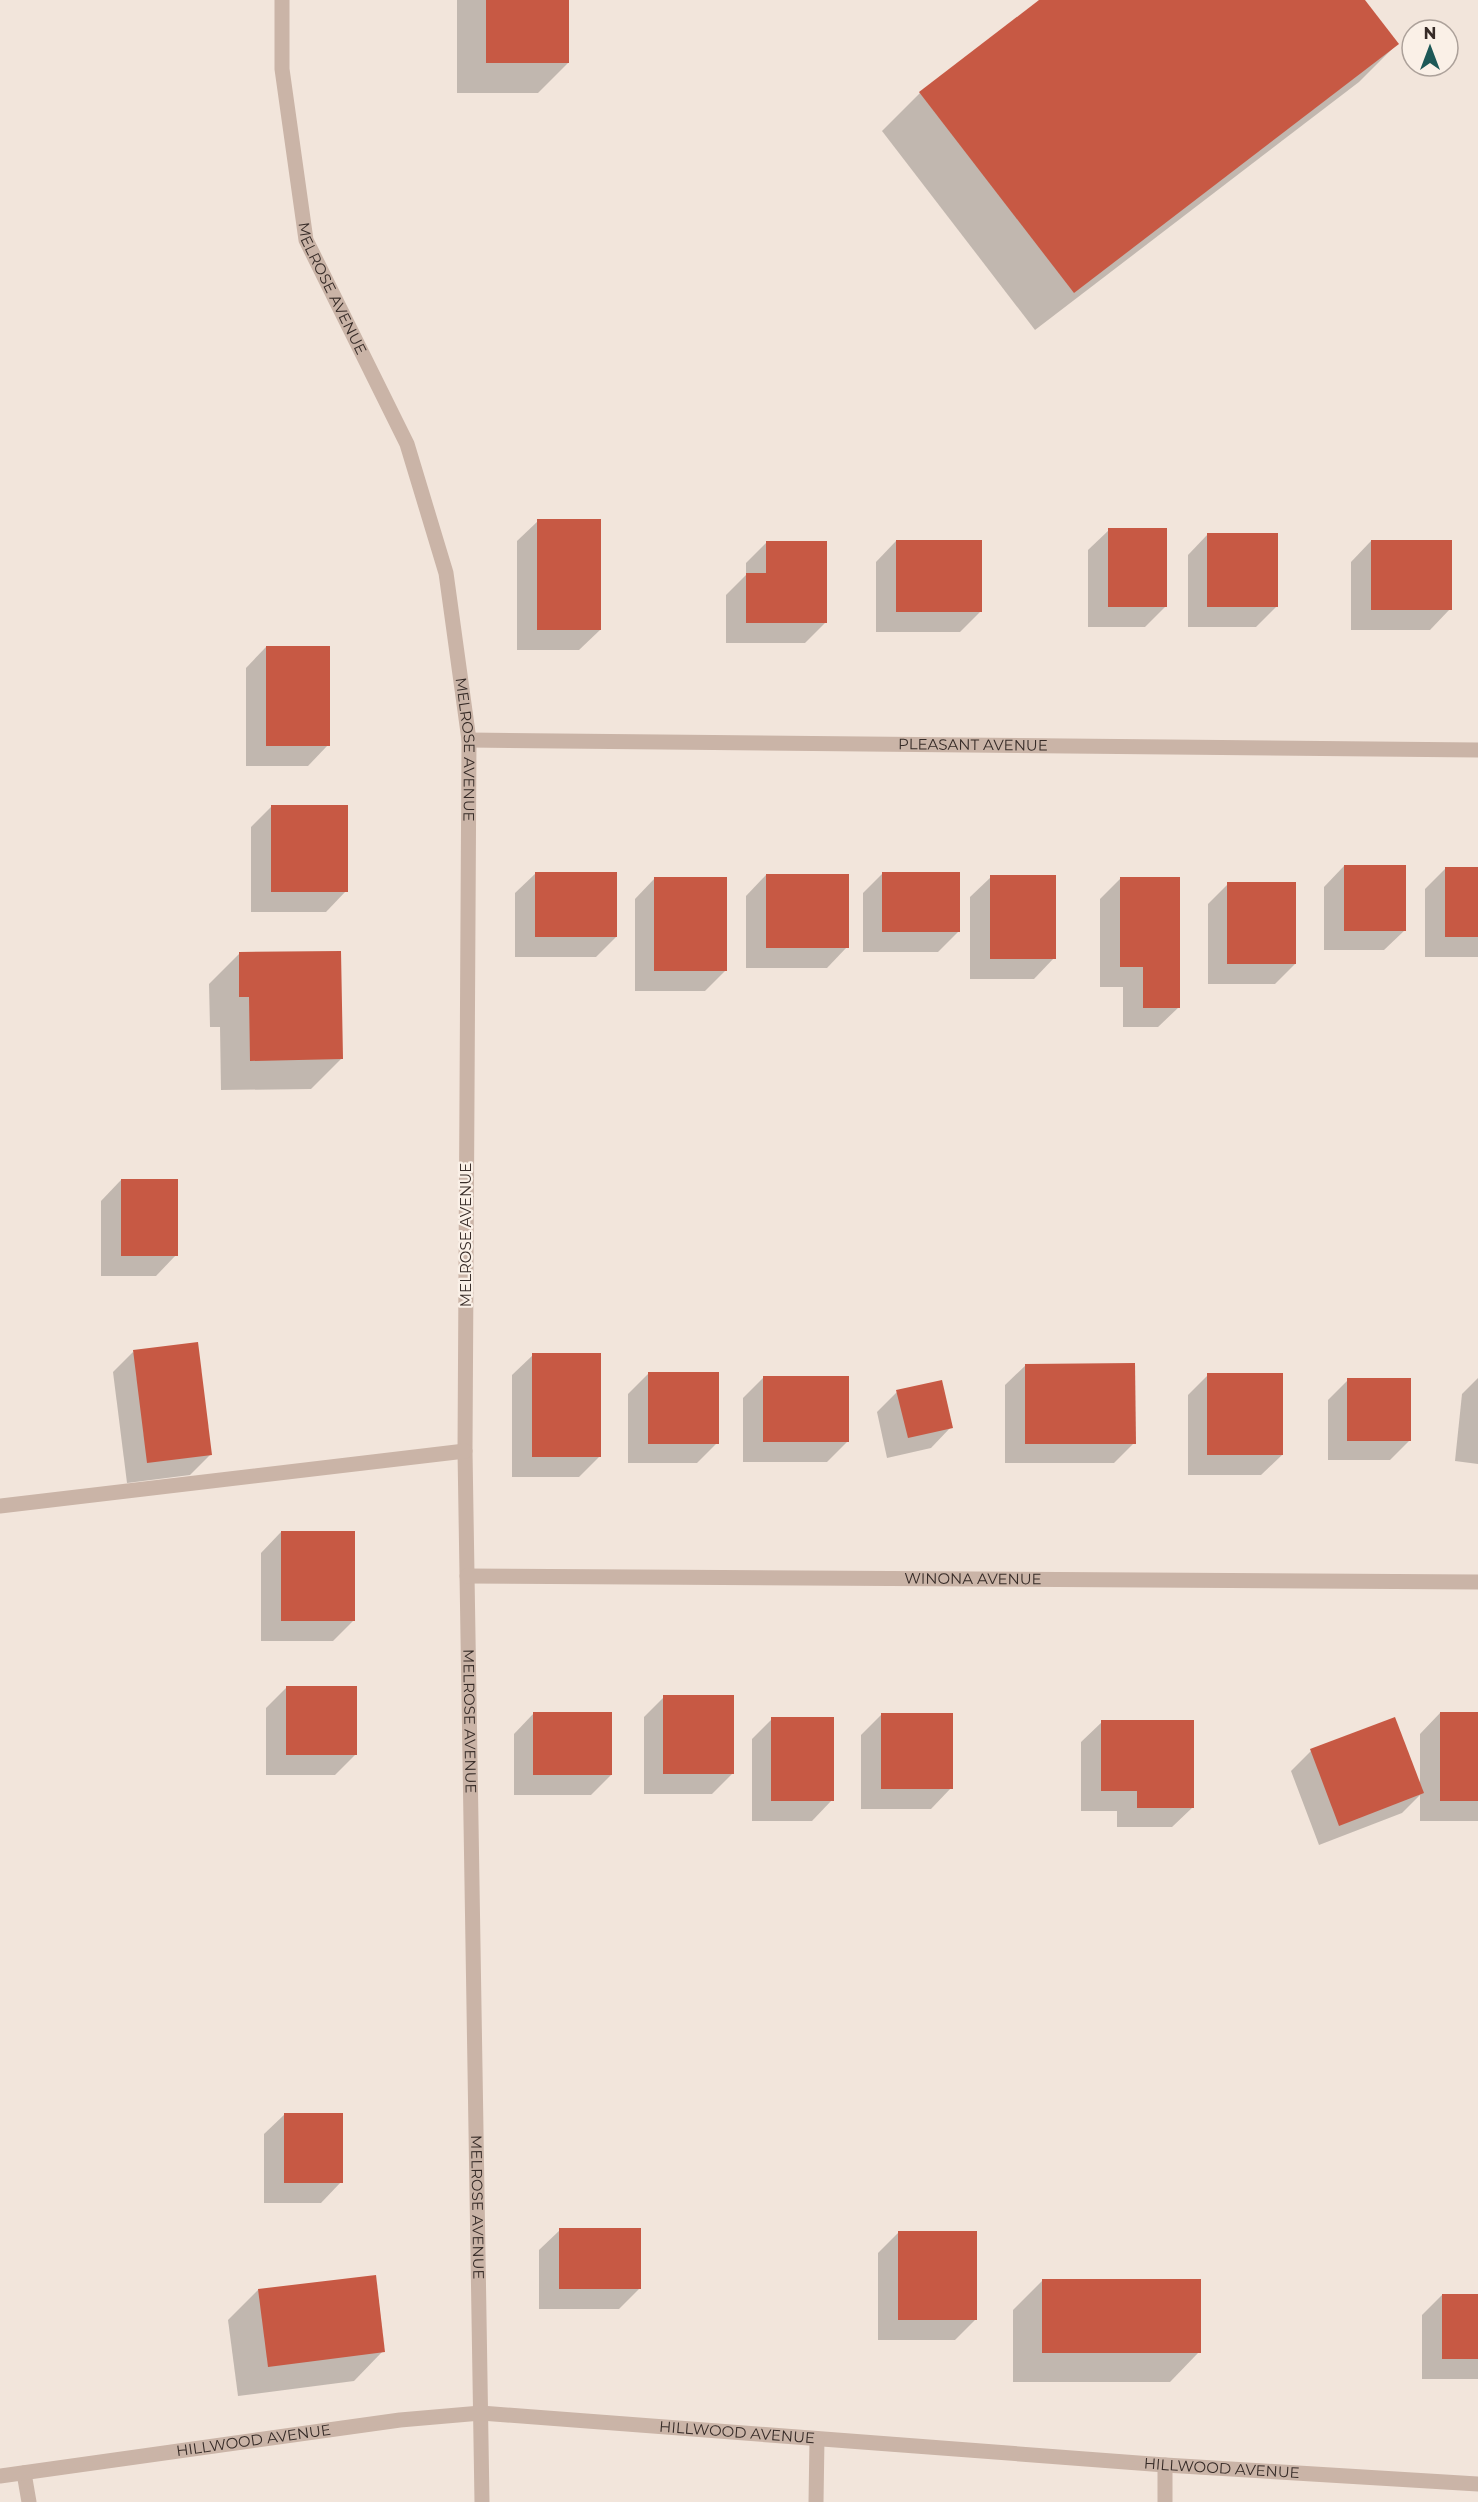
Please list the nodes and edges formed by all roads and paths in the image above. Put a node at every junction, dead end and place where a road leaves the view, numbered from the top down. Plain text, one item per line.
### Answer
1 (282, 0) edge
2 (469, 740) junction
3 (1478, 750) edge
4 (465, 1451) junction
5 (0, 1506) edge
6 (467, 1576) junction
7 (1478, 1582) edge
8 (481, 2413) junction
9 (817, 2439) junction
10 (1165, 2465) junction
11 (24, 2473) junction
12 (0, 2476) edge
13 (1478, 2484) edge
14 (29, 2502) edge
15 (482, 2502) edge
16 (816, 2502) edge
17 (1165, 2502) edge

1 - 2 street, MELROSE AVENUE
2 - 3 street, PLEASANT AVENUE
2 - 4 street, MELROSE AVENUE
4 - 5 street
4 - 6 street, MELROSE AVENUE
6 - 7 street, WINONA AVENUE
6 - 8 street, MELROSE AVENUE
8 - 9 street, HILLWOOD AVENUE
8 - 11 street, HILLWOOD AVENUE
8 - 15 street, MELROSE AVENUE
9 - 10 street, HILLWOOD AVENUE
9 - 16 street
10 - 13 street, HILLWOOD AVENUE
10 - 17 street
11 - 12 street, HILLWOOD AVENUE
11 - 14 street

